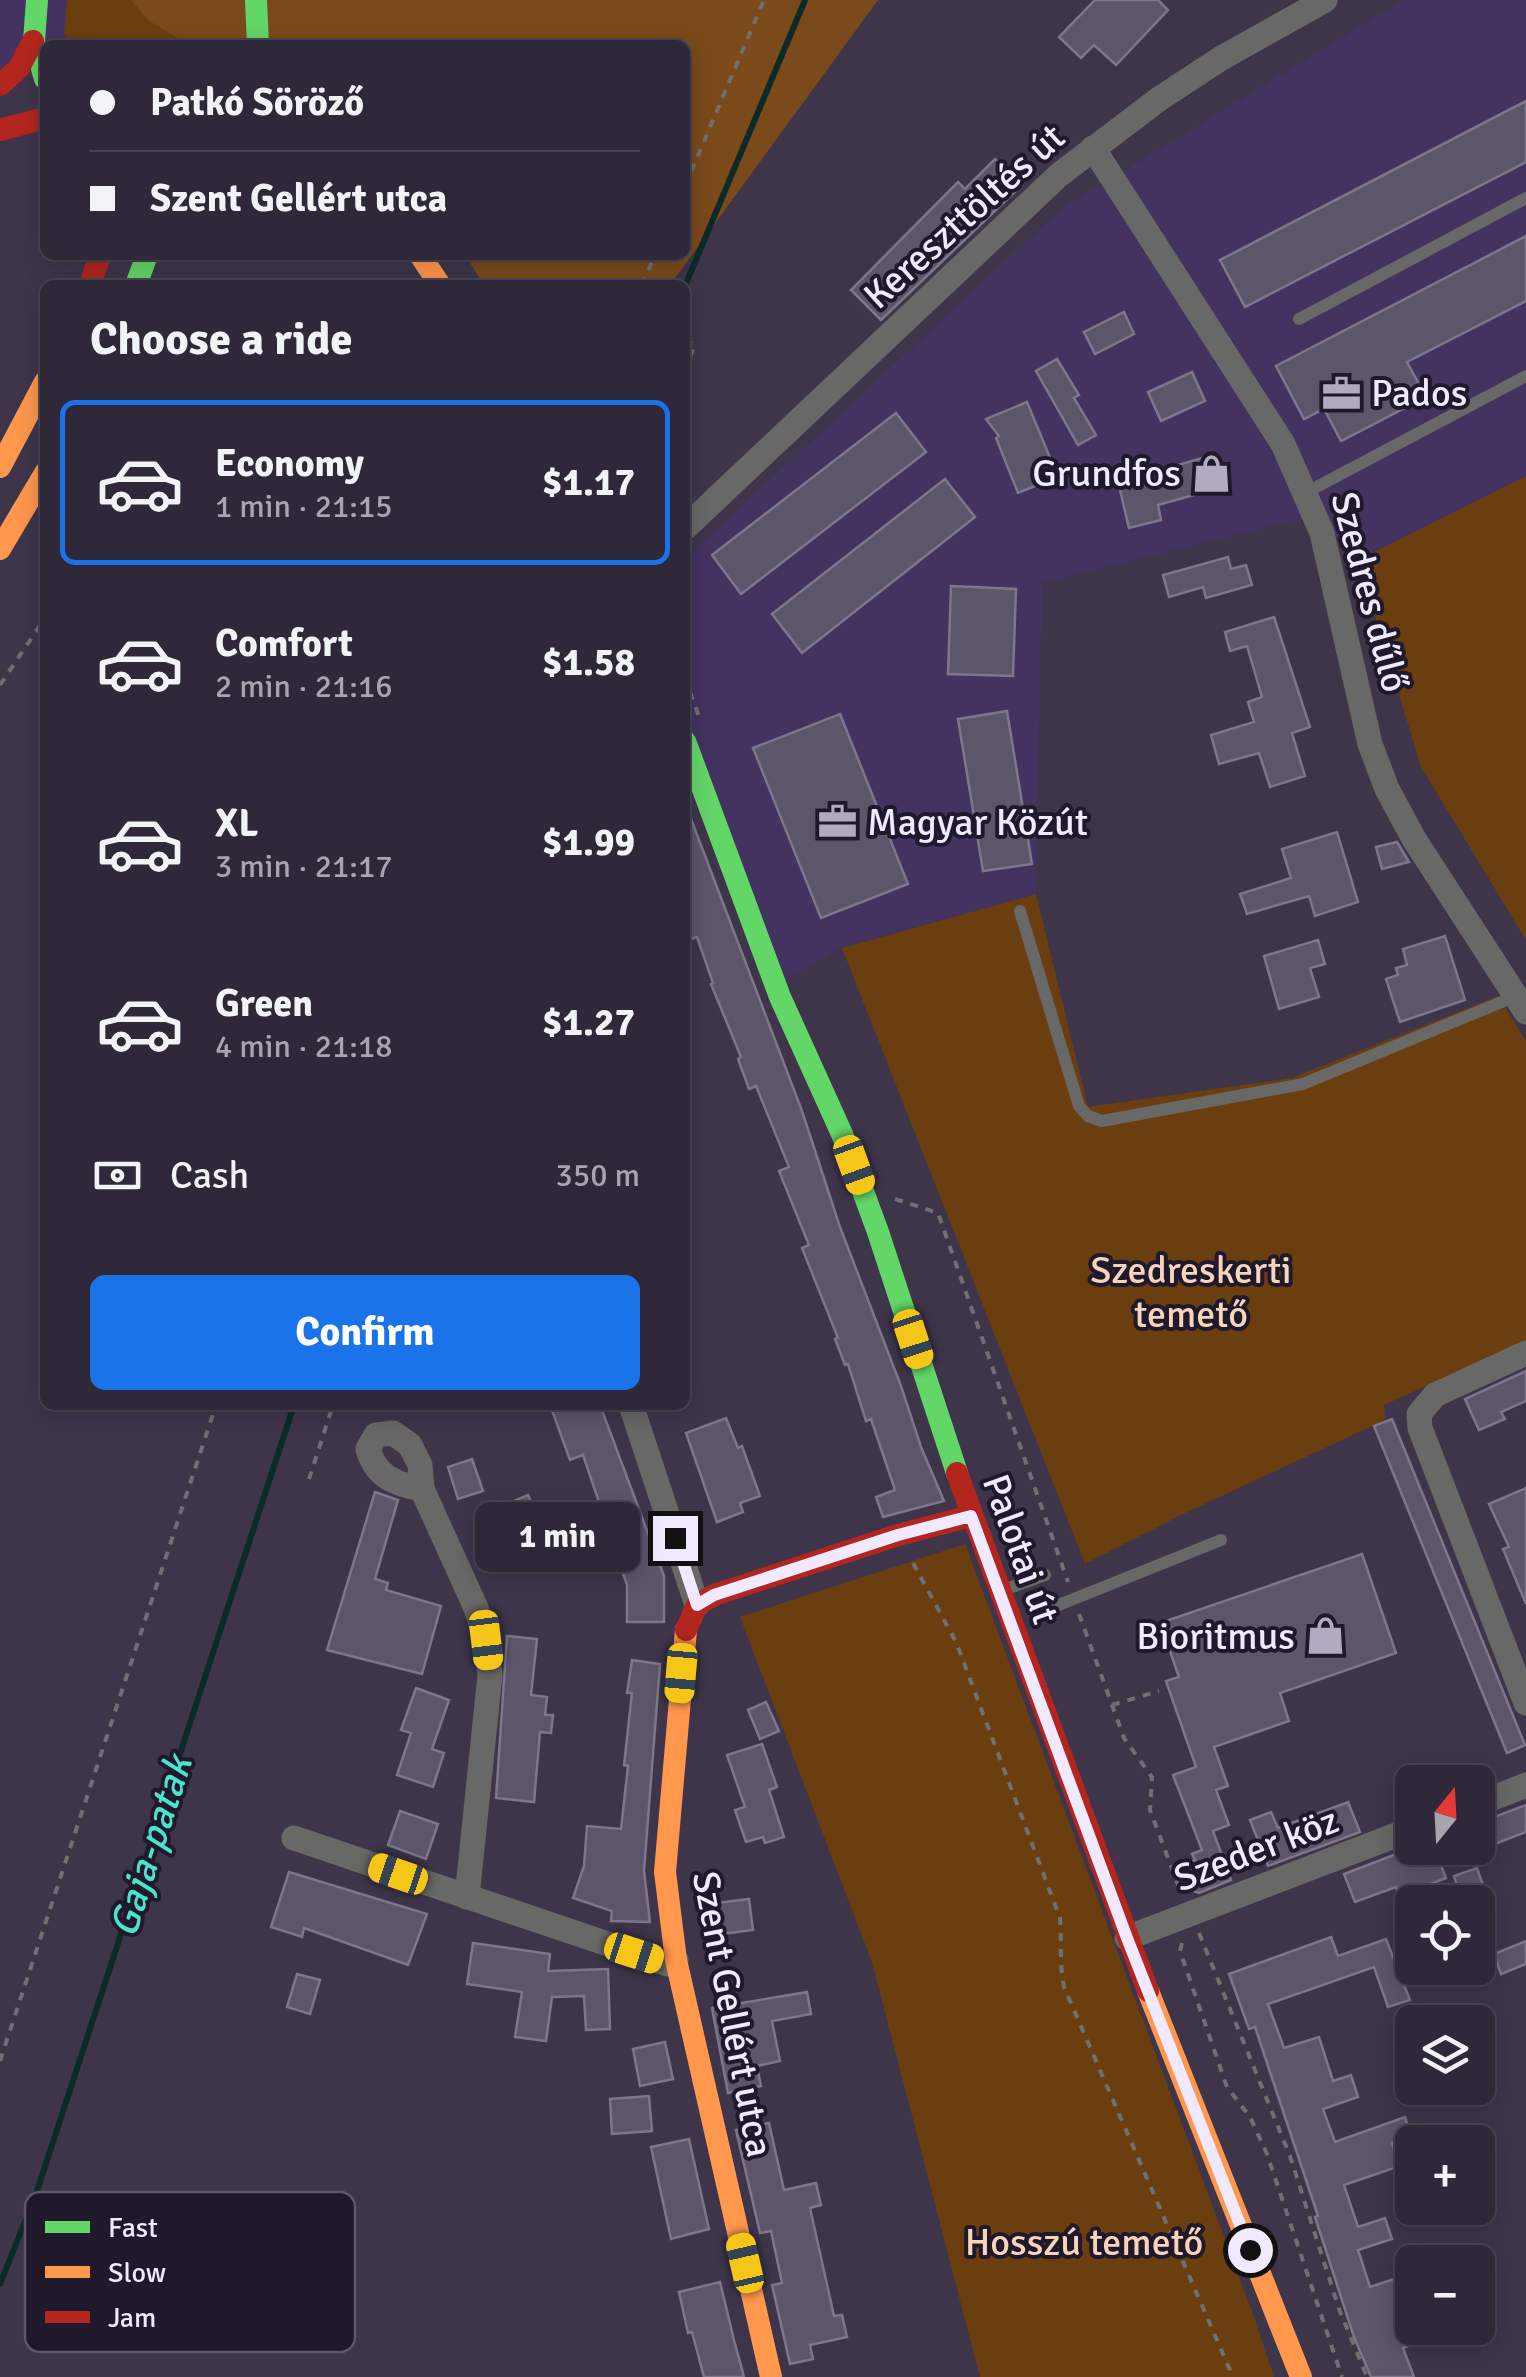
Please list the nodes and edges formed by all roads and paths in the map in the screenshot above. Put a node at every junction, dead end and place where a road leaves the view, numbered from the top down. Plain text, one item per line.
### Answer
1 (37, 0) edge
2 (256, 0) edge
3 (764, 0) edge
4 (1324, 0) edge
5 (258, 40) edge
6 (33, 41) junction
7 (40, 64) edge
8 (0, 85) edge
9 (40, 119) edge
10 (0, 130) edge
11 (1093, 148) junction
12 (690, 174) edge
13 (1526, 198) edge
14 (1298, 318) dead end
15 (1526, 376) edge
16 (40, 391) edge
17 (0, 467) edge
18 (40, 481) edge
19 (1307, 492) junction
20 (690, 523) edge
21 (0, 549) edge
22 (40, 625) edge
23 (0, 685) edge
24 (690, 708) edge
25 (695, 737) edge
26 (1020, 911) dead end
27 (1523, 1006) edge
28 (889, 1197) dead end
29 (1526, 1353) edge
30 (214, 1410) edge
31 (331, 1410) edge
32 (633, 1410) edge
33 (309, 1479) dead end
34 (422, 1490) dead end
35 (971, 1516) junction
36 (898, 1535) junction
37 (1221, 1540) dead end
38 (1044, 1575) dead end
39 (999, 1592) junction
40 (1074, 1599) junction
41 (697, 1605) junction
42 (1056, 1606) dead end
43 (1158, 1691) dead end
44 (1526, 1703) edge
45 (1112, 1705) junction
46 (1526, 1785) edge
47 (1495, 1797) edge
48 (1395, 1835) edge
49 (294, 1838) dead end
50 (467, 1898) junction
51 (1189, 1914) junction
52 (1127, 1938) junction
53 (676, 1960) junction
54 (0, 2060) edge
55 (771, 2377) edge
56 (1234, 2377) edge
57 (1301, 2377) edge
58 (1342, 2377) edge
59 (1367, 2377) edge

1 - 6 main road
2 - 5 main road
3 - 12 path
4 - 11 street, Kereszttöltés út
6 - 7 main road
6 - 8 main road
9 - 10 main road
11 - 19 street, Szedres dűlő
11 - 20 street, Kereszttöltés út
13 - 14 lane
15 - 19 lane
16 - 17 main road
18 - 21 main road
19 - 27 street, Szedres dűlő
22 - 23 path
24 - 25 path
25 - 35 main road, Palotai út
26 - 27 lane
28 - 40 path
29 - 44 street
30 - 54 path
31 - 33 path
32 - 41 street
34 - 50 street
35 - 36 main road
35 - 39 main road, Palotai út
36 - 41 main road
36 - 56 path
37 - 40 lane
38 - 39 lane
39 - 52 main road, Palotai út
40 - 42 lane
40 - 45 path
41 - 53 main road, Szent Gellért utca
43 - 45 path
45 - 51 path
46 - 47 street
48 - 51 street, Szeder köz
49 - 50 street
50 - 53 street
51 - 52 street, Szeder köz
51 - 58 path
51 - 59 path
52 - 57 main road, Palotai út
53 - 55 main road, Szent Gellért utca

